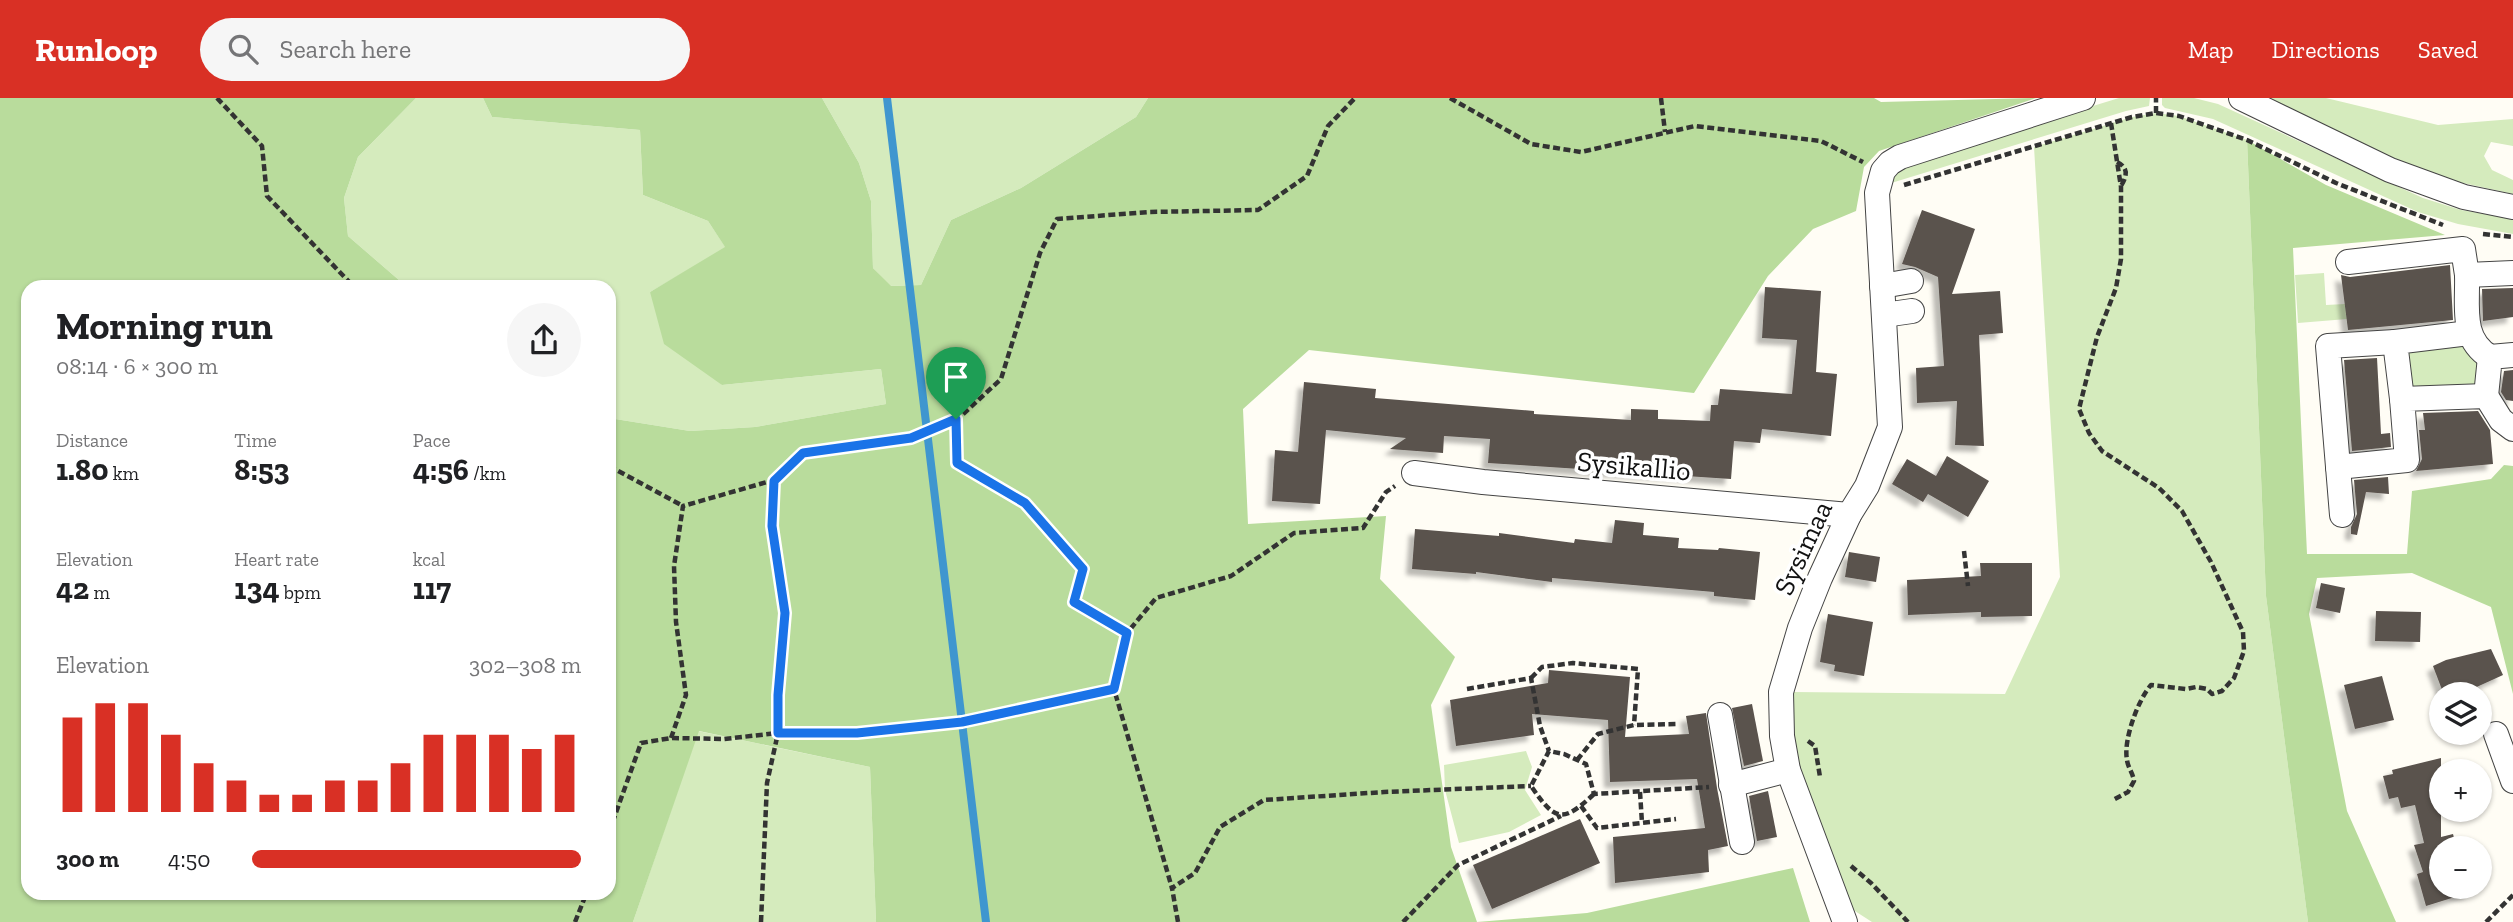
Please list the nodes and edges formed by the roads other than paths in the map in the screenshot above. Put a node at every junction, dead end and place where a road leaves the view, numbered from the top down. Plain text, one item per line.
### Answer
1 (2083, 98) edge
2 (2241, 98) edge
3 (2513, 207) edge
4 (2348, 262) dead end
5 (2513, 273) edge
6 (2467, 275) junction
7 (1911, 281) dead end
8 (1882, 286) junction
9 (1912, 311) dead end
10 (1884, 315) junction
11 (2469, 333) junction
12 (2395, 342) junction
13 (2502, 356) edge
14 (2486, 396) junction
15 (2402, 399) junction
16 (2513, 429) edge
17 (2338, 467) junction
18 (1414, 473) road end
19 (1849, 515) junction
20 (2343, 515) dead end
21 (1720, 715) dead end
22 (2496, 734) dead end
23 (1788, 770) junction
24 (2513, 781) edge
25 (1731, 785) junction
26 (1742, 842) dead end
27 (1845, 922) edge

1 - 8 street, Sysimaa
2 - 3 street
4 - 6 street
5 - 6 street
6 - 11 street
7 - 8 street
8 - 10 street, Sysimaa
9 - 10 street
10 - 19 street, Sysimaa
11 - 12 street
11 - 13 street
12 - 15 street
12 - 17 street
13 - 14 street
14 - 15 street
14 - 16 street
15 - 17 street
17 - 20 street
18 - 19 street, Sysikallio
19 - 23 street, Sysimaa
21 - 25 street
22 - 24 street
23 - 25 street
23 - 27 street, Sysimaa
25 - 26 street

